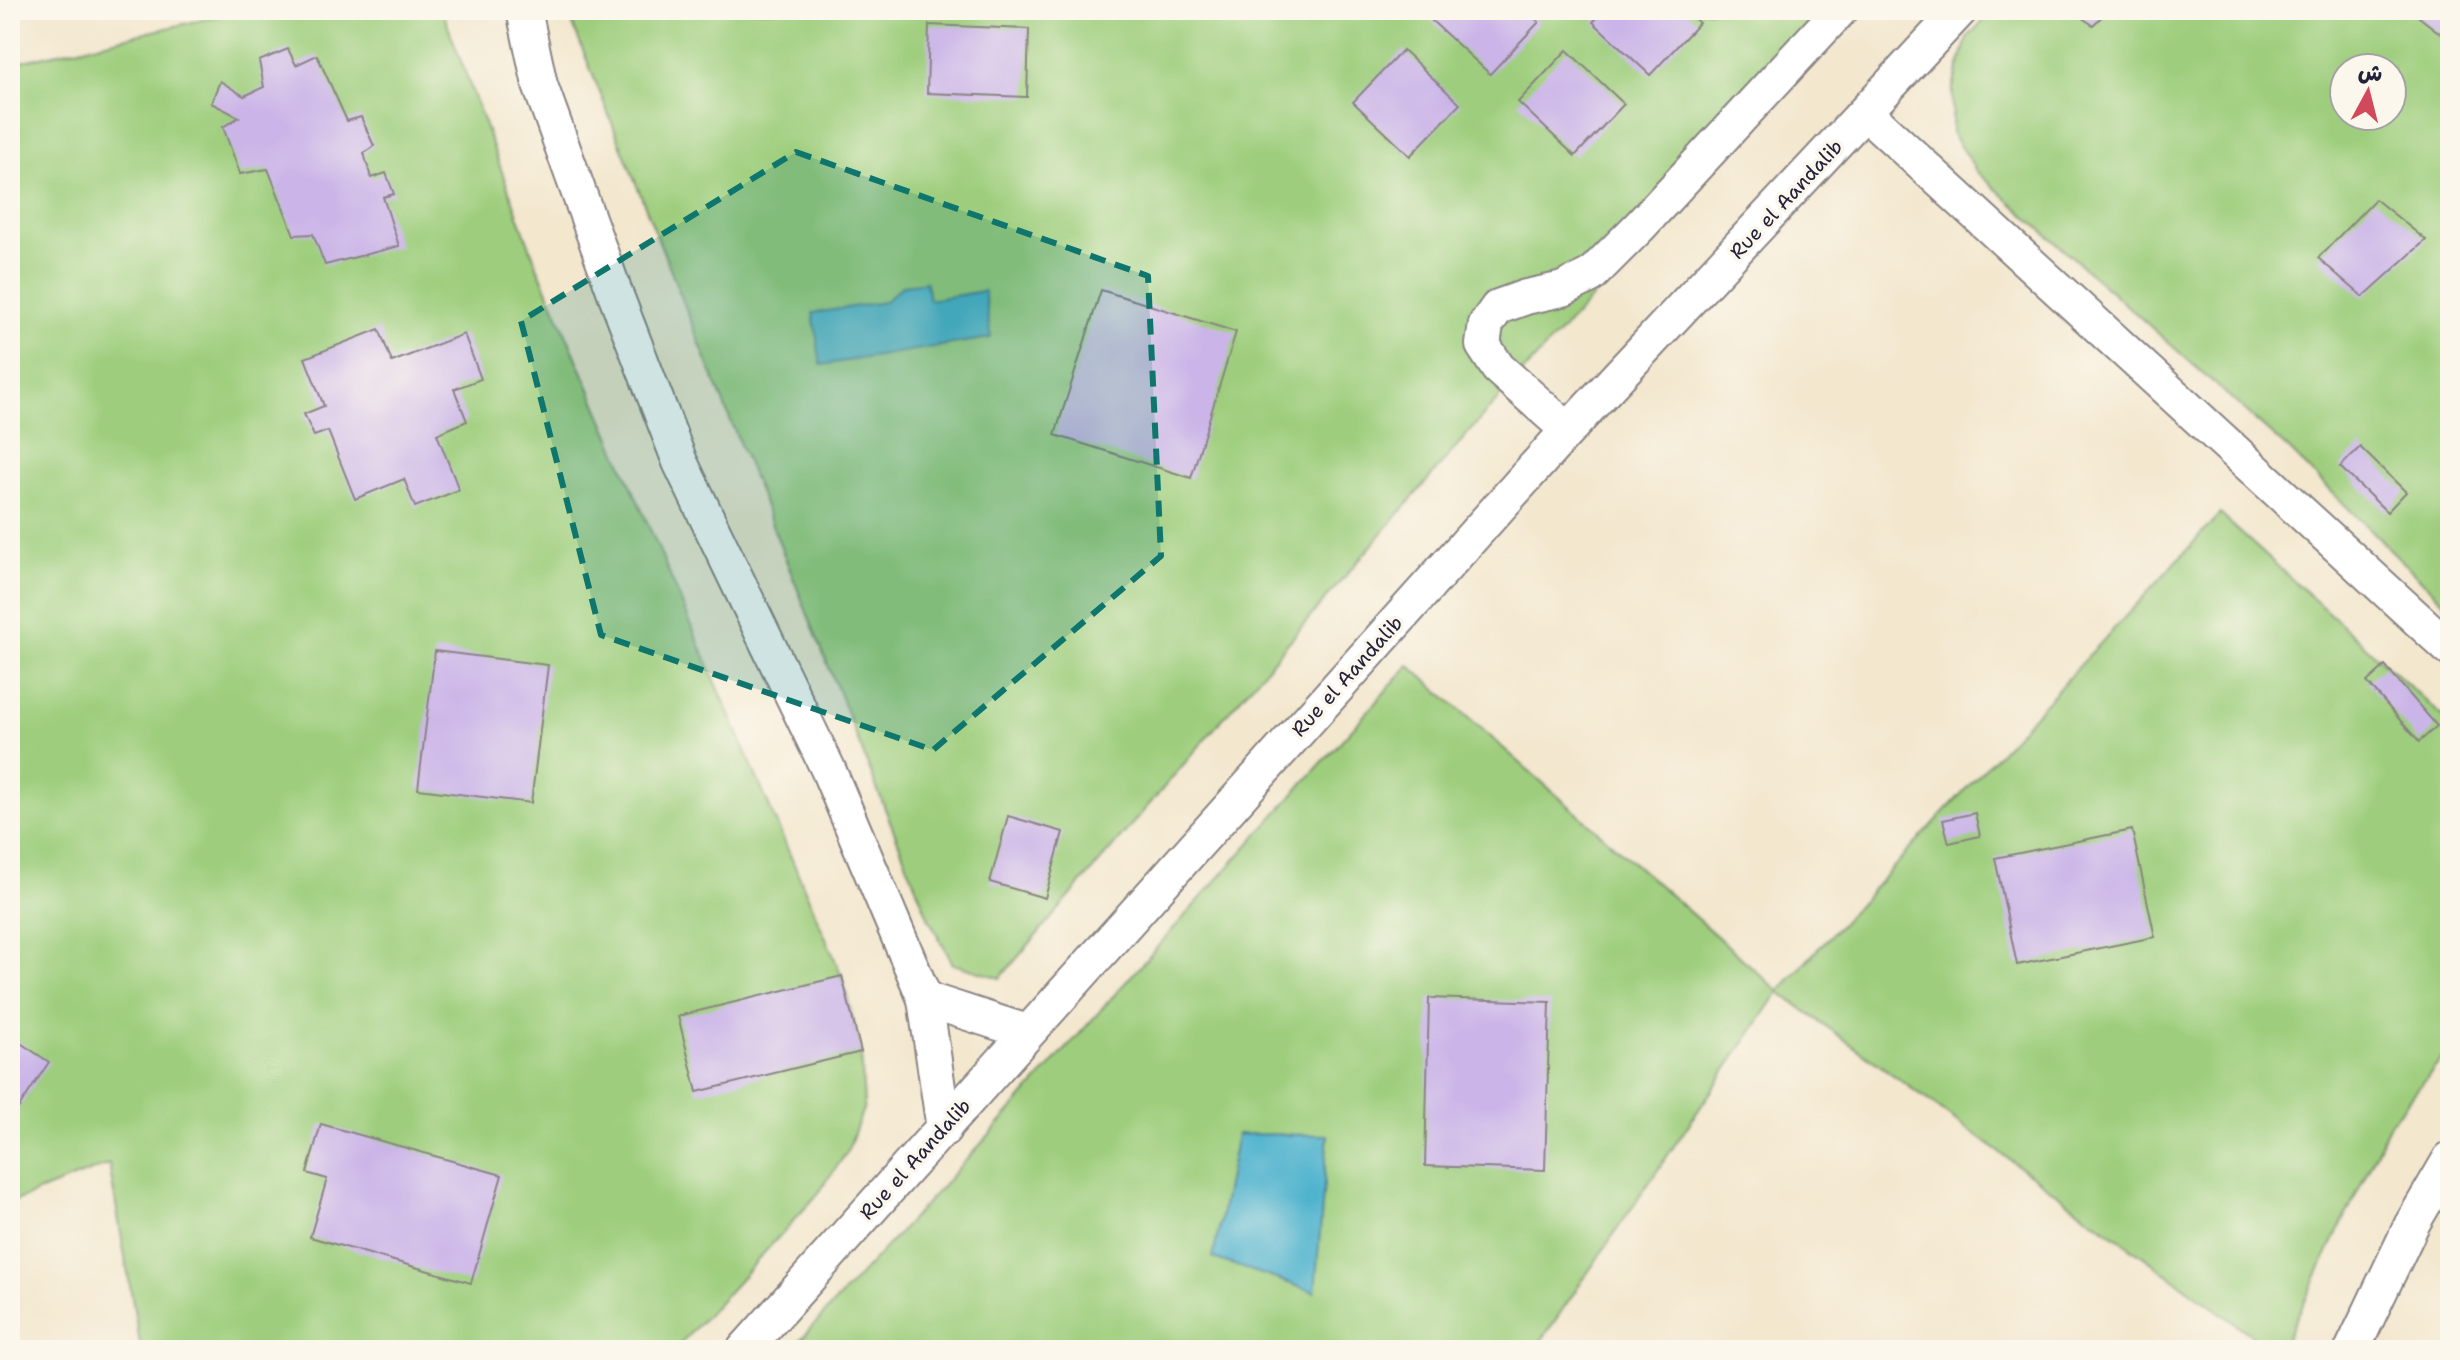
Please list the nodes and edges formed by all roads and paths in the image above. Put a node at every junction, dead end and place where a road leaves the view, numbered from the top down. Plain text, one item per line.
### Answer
1 (524, 10) edge
2 (1840, 10) edge
3 (1960, 10) edge
4 (1866, 113) junction
5 (1568, 430) junction
6 (2450, 649) edge
7 (925, 999) junction
8 (1027, 1032) junction
9 (944, 1129) junction
10 (2450, 1159) edge
11 (744, 1350) edge
12 (2352, 1350) edge

1 - 7 street
2 - 5 street
3 - 4 street, Rue el Aandalib
4 - 5 street, Rue el Aandalib
4 - 6 street
5 - 8 street, Rue el Aandalib
7 - 8 street
7 - 9 street
8 - 9 street, Rue el Aandalib
9 - 11 street, Rue el Aandalib
10 - 12 street

